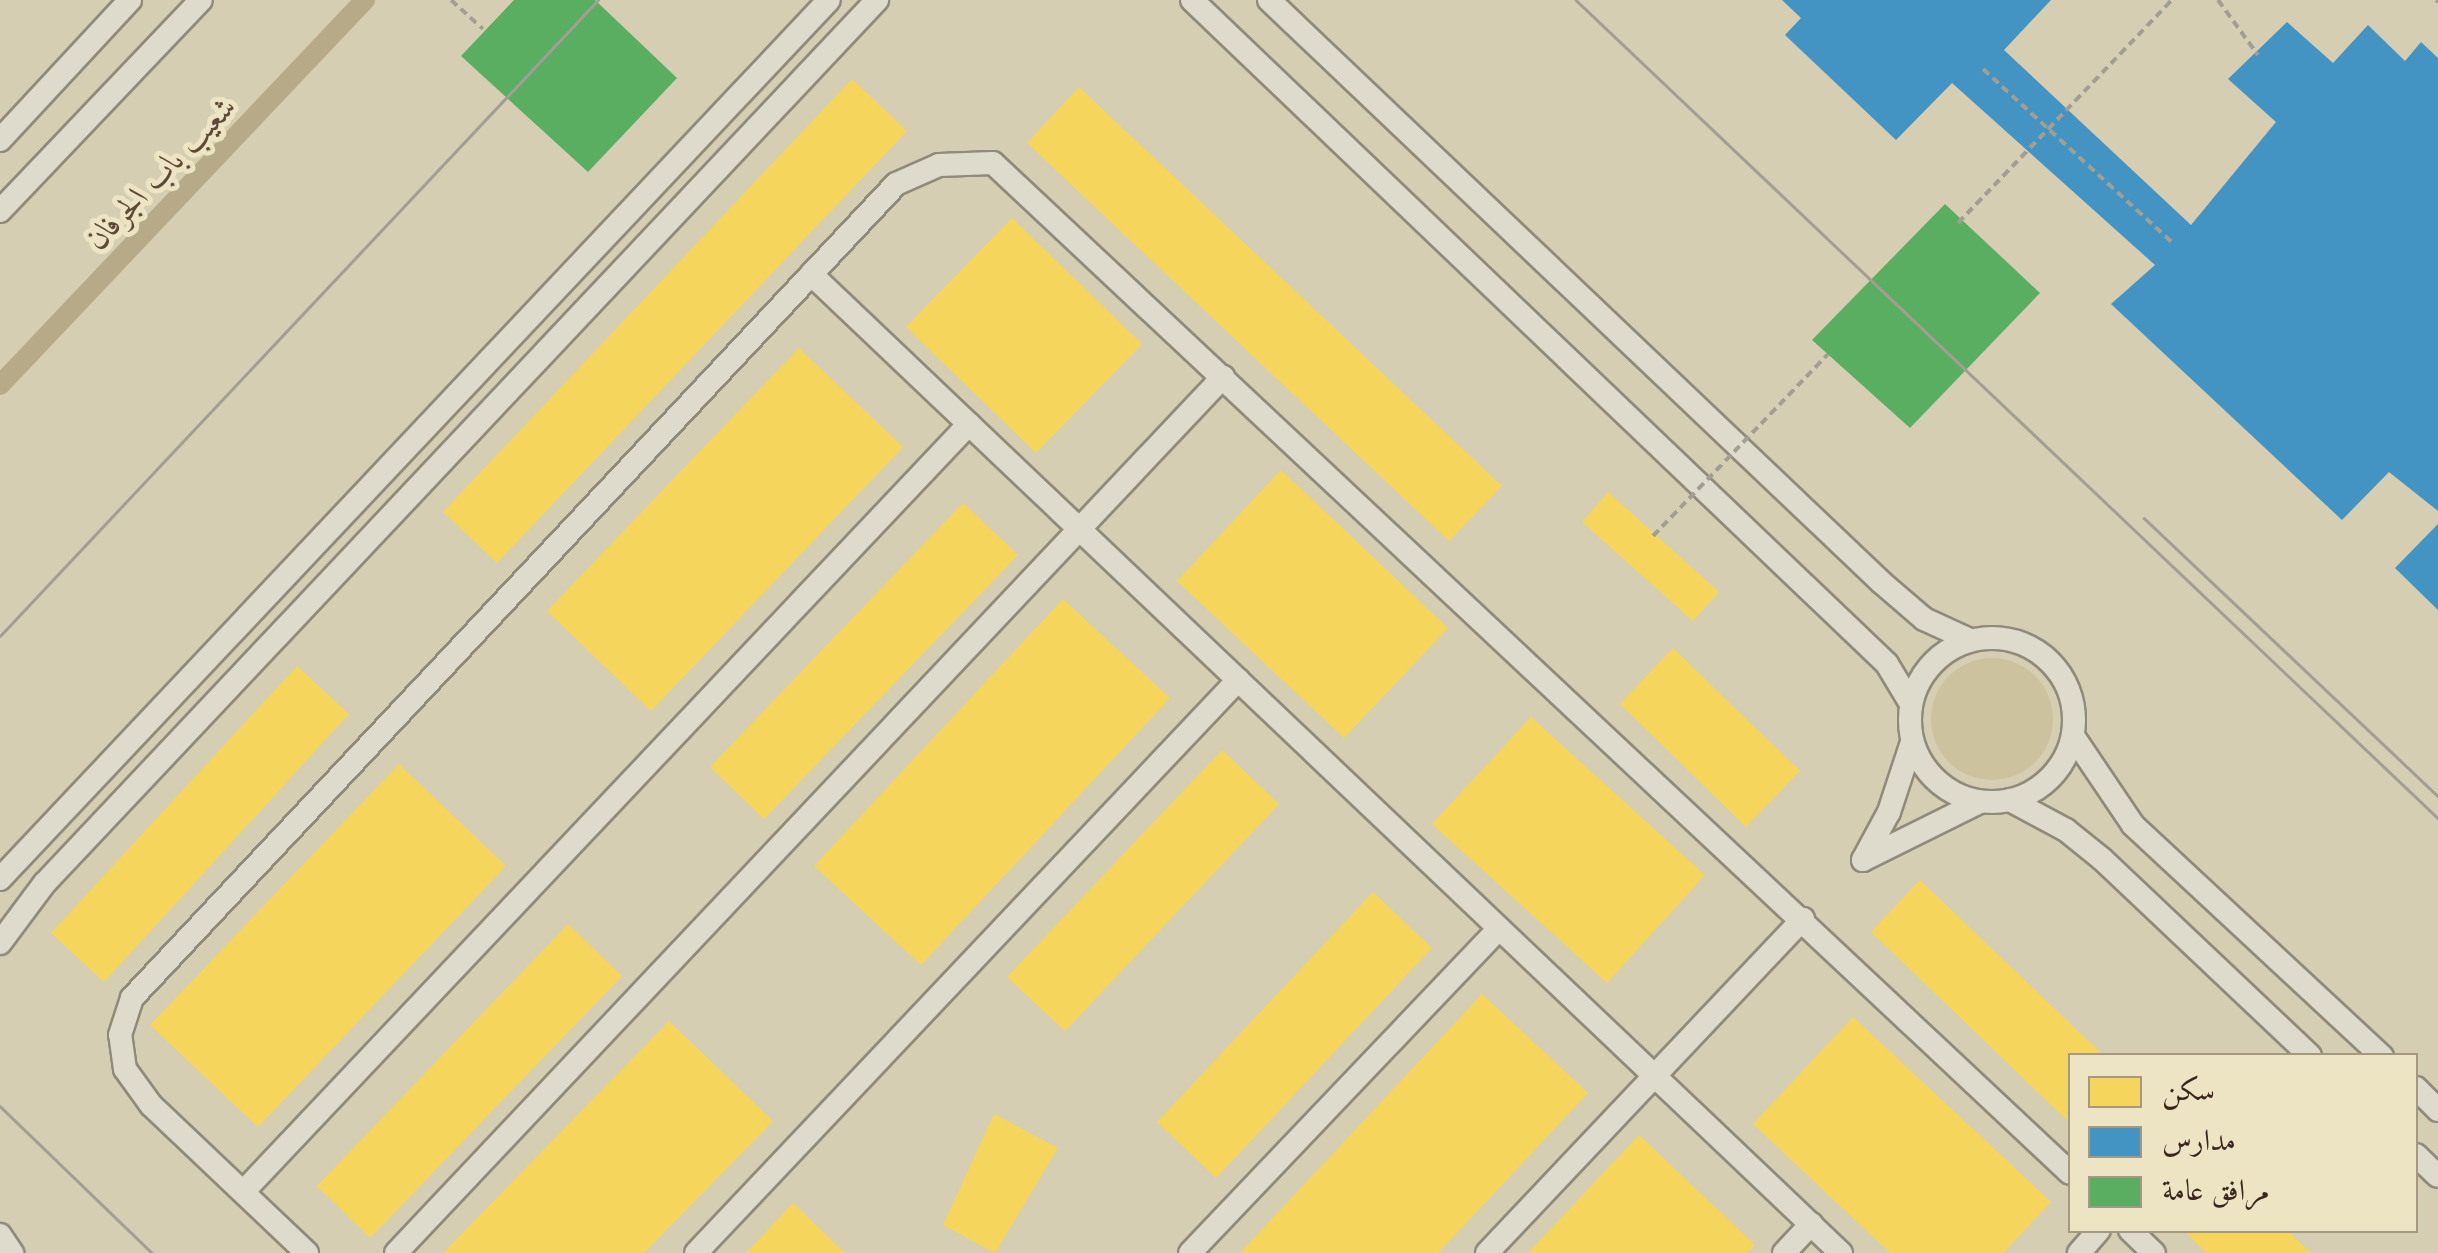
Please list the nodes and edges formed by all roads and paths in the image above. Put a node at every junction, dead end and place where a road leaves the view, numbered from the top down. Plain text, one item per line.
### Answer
1 (130, 0) edge
2 (202, 0) edge
3 (451, 0) edge
4 (829, 0) edge
5 (877, 0) edge
6 (1192, 0) edge
7 (1269, 0) edge
8 (2172, 0) edge
9 (2218, 0) edge
10 (483, 29) dead end
11 (2258, 55) dead end
12 (1983, 69) dead end
13 (2047, 128) junction
14 (0, 140) edge
15 (0, 211) edge
16 (1958, 223) dead end
17 (2175, 245) dead end
18 (811, 274) junction
19 (1828, 354) dead end
20 (1223, 377) junction
21 (969, 424) junction
22 (1080, 529) junction
23 (1653, 536) dead end
24 (1970, 640) junction
25 (1238, 680) junction
26 (1911, 704) junction
27 (2073, 736) junction
28 (1912, 742) junction
29 (2010, 800) junction
30 (1980, 802) junction
31 (0, 879) edge
32 (1804, 919) junction
33 (1499, 928) junction
34 (0, 943) edge
35 (2307, 1053) edge
36 (2379, 1053) edge
37 (1656, 1077) junction
38 (2418, 1090) edge
39 (2438, 1110) edge
40 (2418, 1157) edge
41 (2068, 1171) edge
42 (2438, 1176) edge
43 (242, 1192) junction
44 (1811, 1224) junction
45 (2096, 1233) edge
46 (2133, 1233) edge
47 (0, 1235) edge
48 (12, 1253) edge
49 (307, 1253) edge
50 (396, 1253) edge
51 (696, 1253) edge
52 (1190, 1253) edge
53 (1487, 1253) edge
54 (1784, 1253) edge
55 (1842, 1253) edge
56 (2078, 1253) edge
57 (2154, 1253) edge

1 - 14 street
2 - 15 street
3 - 10 path
4 - 31 street
5 - 34 street
6 - 26 street
7 - 24 street
8 - 13 path
9 - 11 path
12 - 13 path
13 - 16 path
13 - 17 path
18 - 20 street
18 - 21 street
18 - 43 street
19 - 23 path, bridge
20 - 22 street
20 - 32 street
21 - 22 street
21 - 43 street
22 - 25 street
22 - 50 street
24 - 26 street
24 - 27 street
25 - 33 street
25 - 51 street
26 - 28 street
27 - 29 street
27 - 36 street
28 - 30 street
28 - 30 street
29 - 30 street
29 - 35 street
32 - 37 street
32 - 41 street
33 - 37 street
33 - 52 street
37 - 44 street
37 - 53 street
38 - 39 street
40 - 42 street
43 - 49 street
44 - 54 street
44 - 55 street
45 - 56 street
46 - 57 street
47 - 48 street

